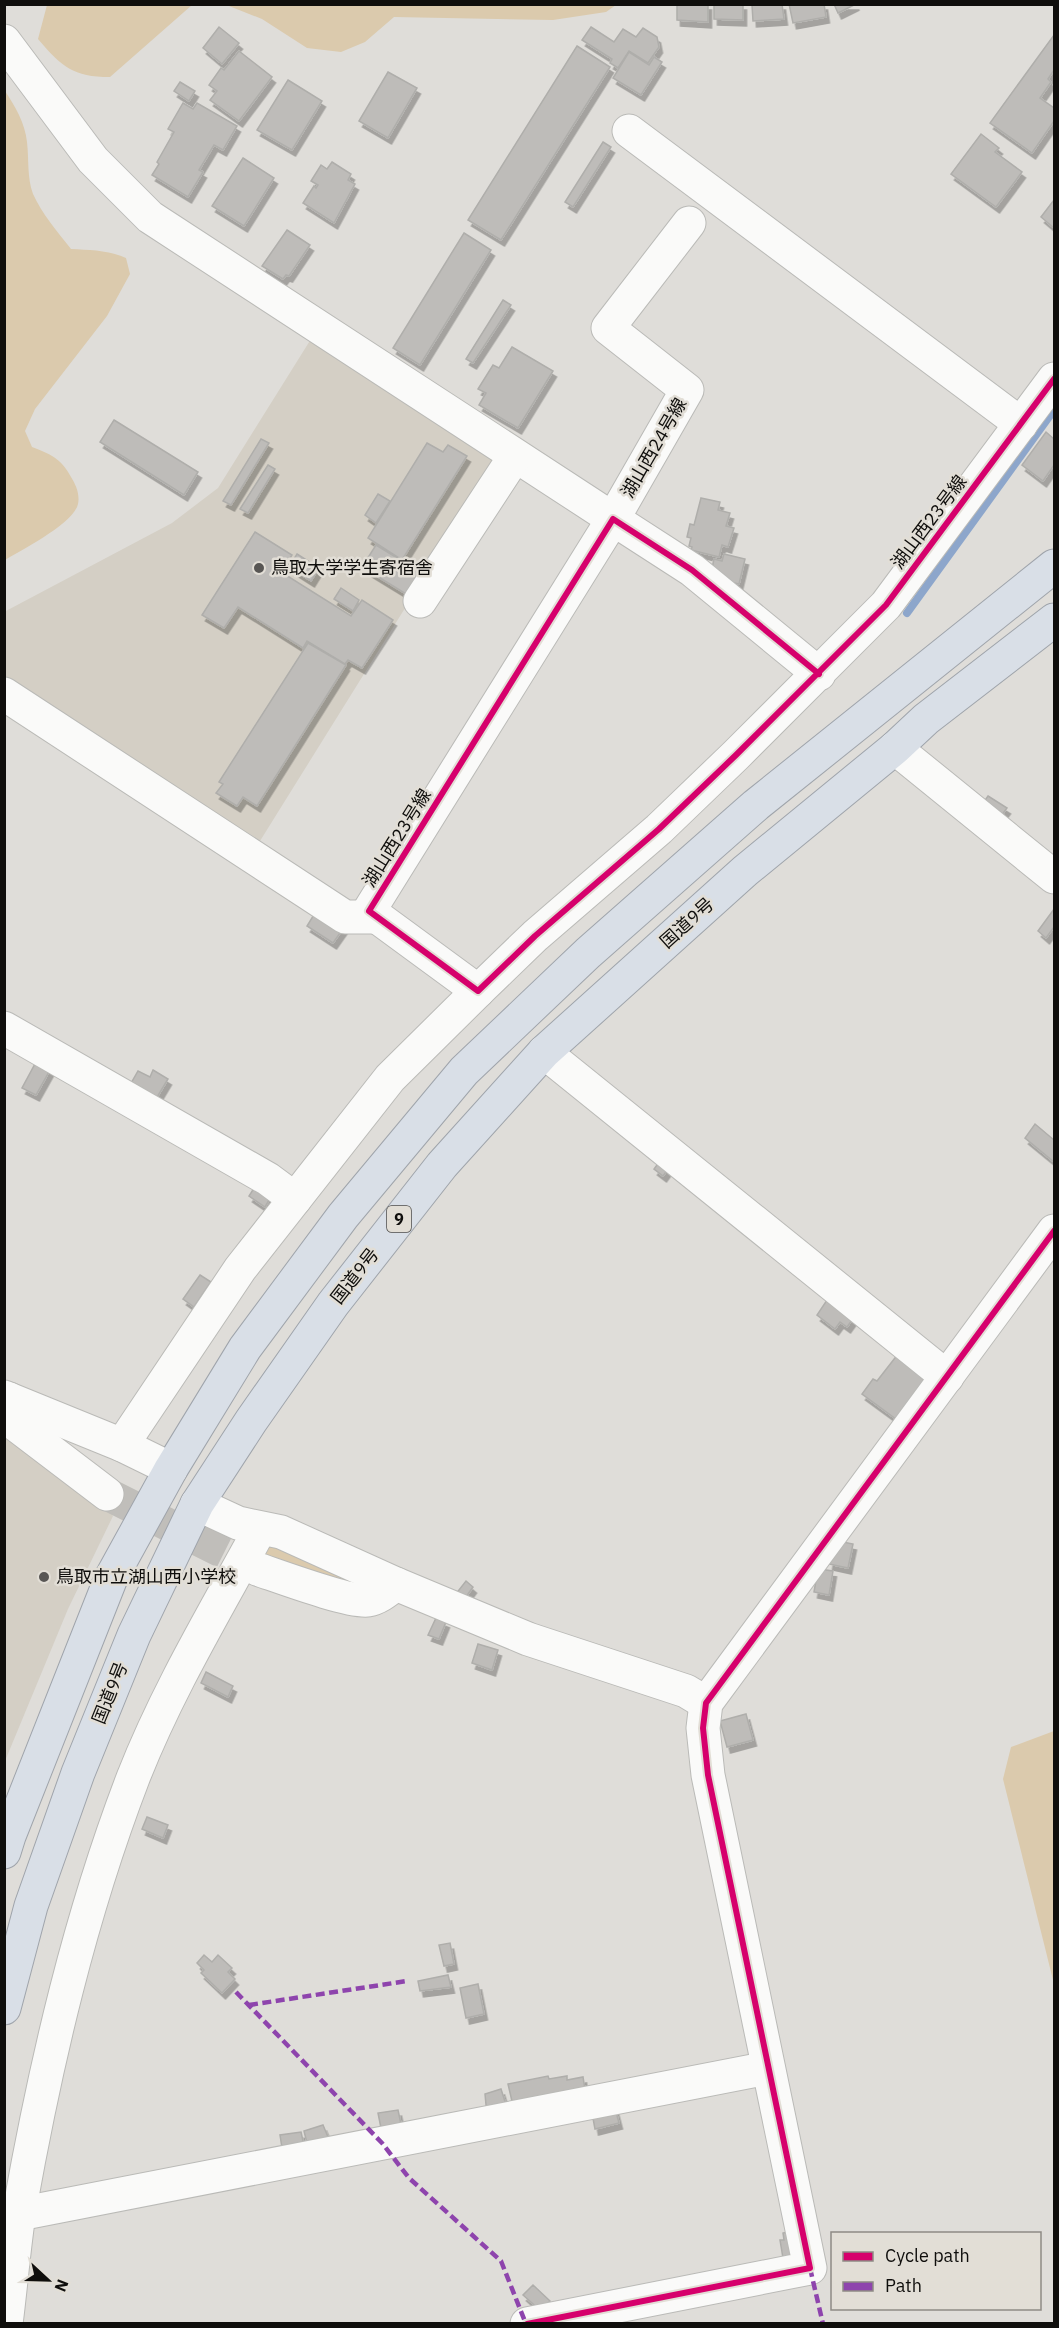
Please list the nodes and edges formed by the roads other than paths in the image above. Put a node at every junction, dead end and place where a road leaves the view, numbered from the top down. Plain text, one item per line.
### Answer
1 (4, 41) edge
2 (629, 131) dead end
3 (689, 223) dead end
4 (1054, 379) edge
5 (1021, 424) junction
6 (515, 456) junction
7 (613, 519) junction
8 (1054, 566) edge
9 (420, 601) dead end
10 (1054, 620) edge
11 (819, 674) junction
12 (4, 694) edge
13 (895, 748) junction
14 (1054, 877) edge
15 (377, 917) junction
16 (478, 991) junction
17 (4, 1028) edge
18 (544, 1052) junction
19 (296, 1199) junction
20 (1054, 1230) edge
21 (947, 1377) junction
22 (7, 1398) edge
23 (122, 1445) junction
24 (171, 1469) junction
25 (107, 1494) tunnel mouth
26 (197, 1504) junction
27 (261, 1528) junction
28 (257, 1569) tunnel mouth
29 (396, 1584) junction
30 (706, 1703) junction
31 (4, 1852) edge
32 (4, 2008) edge
33 (768, 2068) junction
34 (19, 2214) junction
35 (6, 2324) edge
36 (527, 2324) edge

1 - 6 street
2 - 5 street
3 - 7 street, 湖山西24号線
4 - 5 street, 湖山西23号線
5 - 11 street, 湖山西23号線
6 - 7 street
6 - 9 street
7 - 11 street
7 - 15 street, 湖山西23号線
8 - 24 highway
10 - 13 highway, 国道9号 / 9
11 - 16 street, 湖山西23号線
12 - 15 street
13 - 14 street
13 - 18 highway, 国道9号 / 9
15 - 16 street, 湖山西23号線
16 - 19 street
17 - 19 street
18 - 21 street
18 - 26 highway, 国道9号 / 9
19 - 23 street
20 - 21 street
21 - 30 street
22 - 23 street
22 - 25 street
23 - 24 street
24 - 31 highway
26 - 27 street
26 - 32 highway, 国道9号 / 9
27 - 29 street
27 - 34 street
28 - 29 street
29 - 30 street
30 - 33 street
33 - 34 street
33 - 36 street
34 - 35 street

